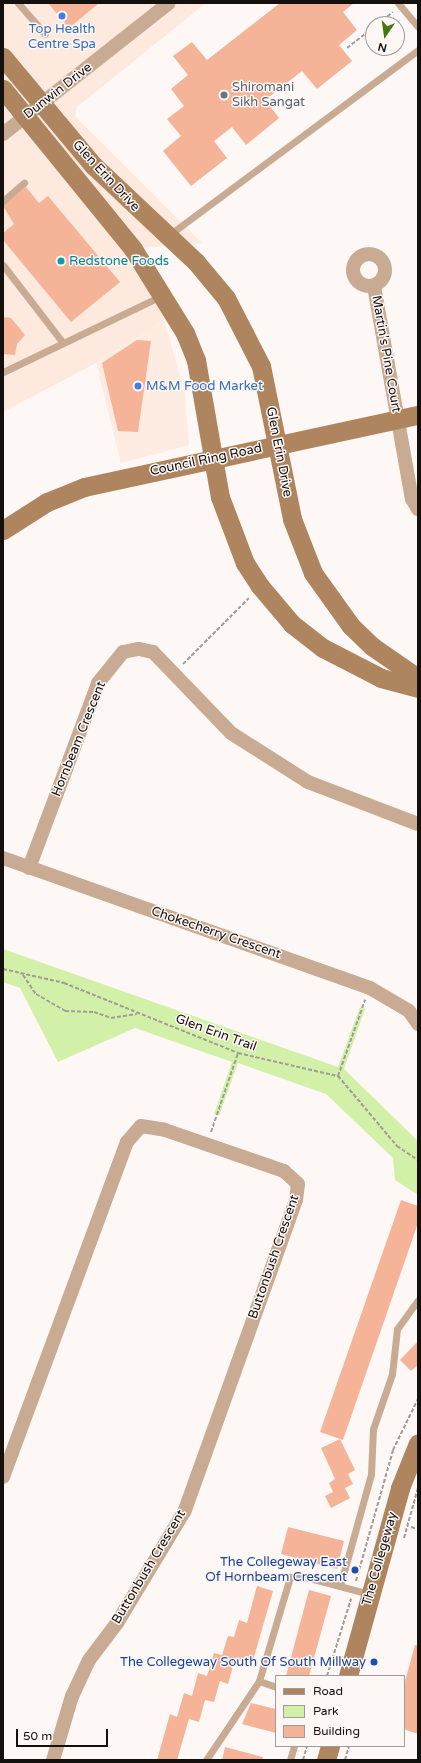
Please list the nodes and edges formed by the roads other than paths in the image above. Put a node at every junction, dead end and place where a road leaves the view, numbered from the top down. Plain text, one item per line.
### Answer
1 (18, 3) edge
2 (169, 3) edge
3 (399, 5) edge
4 (418, 27) edge
5 (45, 34) dead end
6 (418, 50) edge
7 (3, 57) edge
8 (3, 89) edge
9 (42, 104) junction
10 (25, 117) junction
11 (3, 134) edge
12 (24, 183) dead end
13 (3, 200) edge
14 (168, 236) junction
15 (3, 265) edge
16 (374, 286) dead end
17 (162, 295) junction
18 (63, 343) junction
19 (3, 372) edge
20 (418, 415) edge
21 (397, 421) junction
22 (277, 445) junction
23 (213, 459) junction
24 (418, 509) edge
25 (3, 530) edge
26 (418, 678) edge
27 (418, 688) edge
28 (418, 824) edge
29 (3, 858) edge
30 (29, 868) junction
31 (418, 1024) edge
32 (418, 1300) edge
33 (418, 1443) edge
34 (3, 1477) edge
35 (340, 1586) junction
36 (362, 1592) junction
37 (348, 1675) edge
38 (259, 1681) junction
39 (275, 1686) edge
40 (294, 1747) edge
41 (330, 1747) edge
42 (53, 1760) edge
43 (206, 1760) edge
44 (290, 1760) edge
45 (326, 1760) edge

1 - 5 lane
2 - 9 street, Dunwin Drive
3 - 4 lane
6 - 14 lane
7 - 9 street, Glen Erin Drive
8 - 10 street, Glen Erin Drive
9 - 10 street, Dunwin Drive
9 - 14 street, Glen Erin Drive
10 - 11 street, Dunwin Drive
10 - 17 street, Glen Erin Drive
12 - 13 lane
14 - 22 street, Glen Erin Drive
15 - 18 lane
16 - 21 street, Martin's Pine Court
17 - 18 lane
17 - 23 street, Glen Erin Drive
18 - 19 lane
20 - 21 street, Council Ring Road
21 - 22 street, Council Ring Road
21 - 24 street, Martin's Pine Court
22 - 23 street, Council Ring Road
22 - 26 street, Glen Erin Drive
23 - 25 street, Council Ring Road
23 - 27 street, Glen Erin Drive
28 - 30 street, Hornbeam Crescent
29 - 30 street, Chokecherry Crescent
30 - 31 street, Chokecherry Crescent
32 - 35 lane
33 - 36 street, The Collegeway
34 - 42 street, Buttonbush Crescent
35 - 36 lane
35 - 38 lane
36 - 37 street, The Collegeway
38 - 39 lane
38 - 43 lane
40 - 44 lane
41 - 45 street

